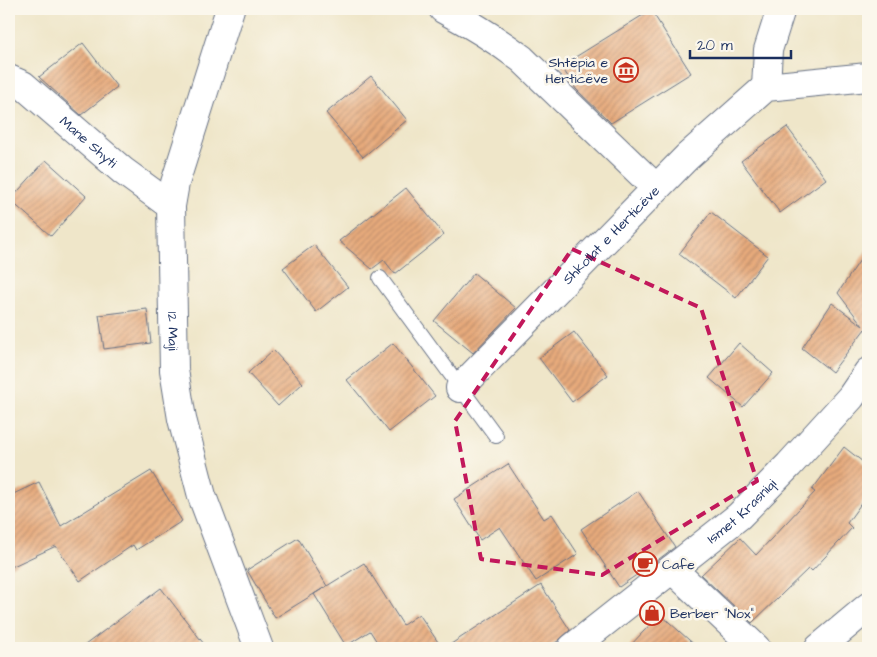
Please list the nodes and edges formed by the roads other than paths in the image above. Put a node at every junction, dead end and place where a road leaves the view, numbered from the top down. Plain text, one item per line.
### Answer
1 (230, 9) edge
2 (443, 9) edge
3 (781, 9) edge
4 (868, 78) edge
5 (9, 79) edge
6 (766, 87) junction
7 (656, 188) junction
8 (170, 206) junction
9 (380, 278) dead end
10 (868, 372) edge
11 (460, 388) junction
12 (496, 436) dead end
13 (672, 569) junction
14 (868, 608) edge
15 (258, 648) edge
16 (572, 648) edge
17 (756, 648) edge
18 (818, 648) edge

1 - 8 street, 12 Maji
2 - 7 street
3 - 6 street
4 - 6 street
5 - 8 street, Mane Shyti
6 - 7 street, Shkollat e Herticëve
7 - 11 street, Shkollat e Herticëve
8 - 15 street, 12 Maji
9 - 11 lane
10 - 13 street, Ismet Krasniqi
11 - 12 lane
13 - 16 street, Ismet Krasniqi
13 - 17 street
14 - 18 street

